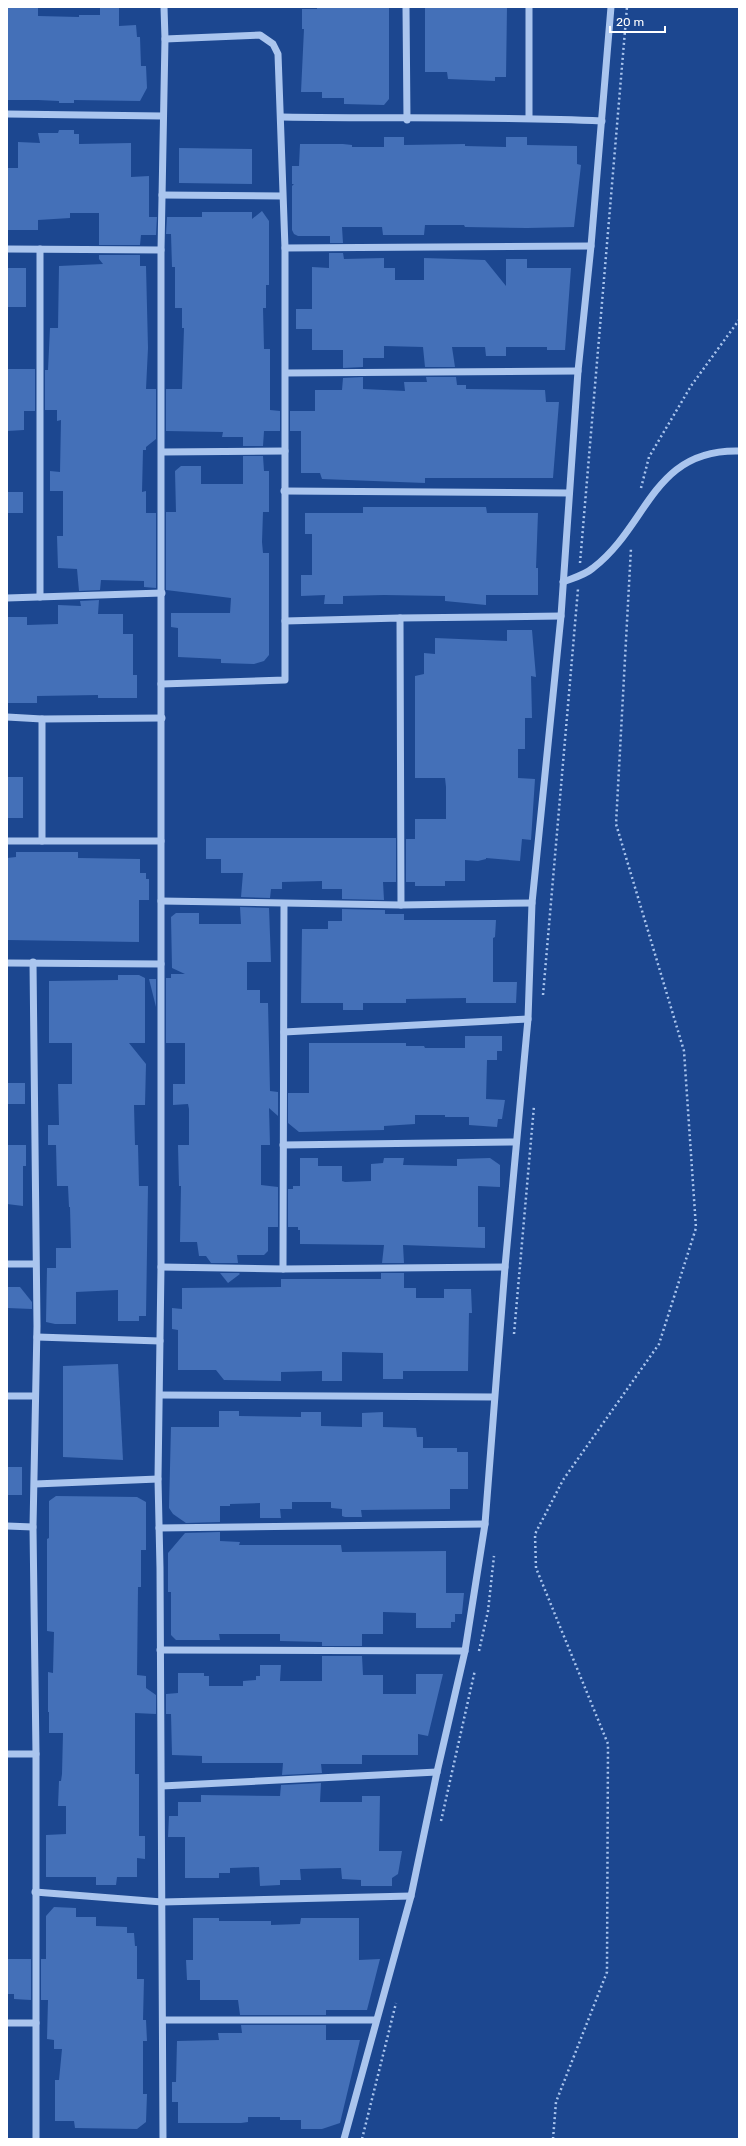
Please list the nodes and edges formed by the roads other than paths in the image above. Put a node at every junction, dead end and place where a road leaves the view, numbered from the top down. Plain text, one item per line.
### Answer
1 (164, 7) edge
2 (406, 7) edge
3 (529, 7) edge
4 (611, 7) edge
5 (165, 39) junction
6 (7, 114) edge
7 (162, 116) junction
8 (282, 118) junction
9 (529, 118) junction
10 (407, 120) junction
11 (602, 121) junction
12 (162, 195) junction
13 (282, 196) junction
14 (591, 246) junction
15 (284, 248) junction
16 (7, 249) edge
17 (40, 249) junction
18 (161, 250) junction
19 (578, 372) junction
20 (286, 373) junction
21 (285, 451) junction
22 (162, 452) junction
23 (739, 452) edge
24 (284, 491) junction
25 (569, 493) junction
26 (563, 582) junction
27 (162, 593) junction
28 (40, 597) junction
29 (7, 598) edge
30 (560, 616) junction
31 (400, 618) junction
32 (285, 621) junction
33 (161, 684) junction
34 (7, 717) edge
35 (162, 718) junction
36 (42, 719) junction
37 (7, 841) edge
38 (42, 841) junction
39 (161, 841) junction
40 (160, 901) junction
41 (532, 903) junction
42 (284, 904) junction
43 (401, 905) junction
44 (33, 962) junction
45 (7, 963) edge
46 (161, 964) junction
47 (528, 1019) junction
48 (284, 1032) junction
49 (516, 1142) junction
50 (283, 1145) junction
51 (7, 1264) edge
52 (35, 1264) junction
53 (161, 1267) junction
54 (505, 1267) junction
55 (283, 1268) junction
56 (37, 1337) junction
57 (160, 1341) junction
58 (160, 1395) junction
59 (7, 1396) edge
60 (35, 1396) junction
61 (494, 1397) junction
62 (158, 1479) junction
63 (35, 1484) junction
64 (485, 1524) junction
65 (7, 1526) edge
66 (33, 1527) junction
67 (159, 1528) junction
68 (160, 1650) junction
69 (465, 1651) junction
70 (7, 1754) edge
71 (36, 1754) junction
72 (437, 1772) junction
73 (162, 1786) junction
74 (35, 1892) junction
75 (411, 1896) junction
76 (162, 1902) junction
77 (163, 2020) junction
78 (376, 2020) junction
79 (7, 2022) edge
80 (36, 2022) junction
81 (36, 2139) edge
82 (163, 2139) edge
83 (344, 2139) edge

1 - 5 street
2 - 10 street
3 - 9 street
4 - 11 street
5 - 7 street
5 - 8 street
6 - 7 street
7 - 12 street
8 - 10 street
8 - 13 street
9 - 10 street
9 - 11 street
11 - 14 street
12 - 13 street
12 - 18 street
13 - 15 street
14 - 15 street
14 - 19 street
15 - 20 street
16 - 17 street
17 - 18 street
17 - 28 street
18 - 22 street
19 - 20 street
19 - 25 street
20 - 21 street
21 - 22 street
21 - 24 street
22 - 27 street
23 - 26 street
24 - 25 street
24 - 32 street
25 - 26 street
26 - 30 street
27 - 28 street
27 - 33 street
28 - 29 street
30 - 31 street
30 - 41 street
31 - 32 street
31 - 43 street
32 - 33 street
33 - 35 street
34 - 36 street
35 - 36 street
35 - 39 street
36 - 38 street
37 - 38 street
38 - 39 street
39 - 40 street
40 - 42 street
40 - 46 street
41 - 43 street
41 - 47 street
42 - 43 street
42 - 48 street
44 - 45 street
44 - 46 street
44 - 52 street
46 - 53 street
47 - 48 street
47 - 49 street
48 - 50 street
49 - 50 street
49 - 54 street
50 - 55 street
51 - 52 street
52 - 56 street
53 - 55 street
53 - 57 street
54 - 55 street
54 - 61 street
56 - 57 street
56 - 60 street
57 - 58 street
58 - 61 street
58 - 62 street
59 - 60 street
60 - 63 street
61 - 64 street
62 - 63 street
62 - 67 street
63 - 66 street
64 - 67 street
64 - 69 street
65 - 66 street
66 - 71 street
67 - 68 street
68 - 69 street
68 - 73 street
69 - 72 street
70 - 71 street
71 - 74 street
72 - 73 street
72 - 75 street
73 - 76 street
74 - 76 street
74 - 80 street
75 - 76 street
75 - 78 street
76 - 77 street
77 - 78 street
77 - 82 street
78 - 83 street
79 - 80 street
80 - 81 street

